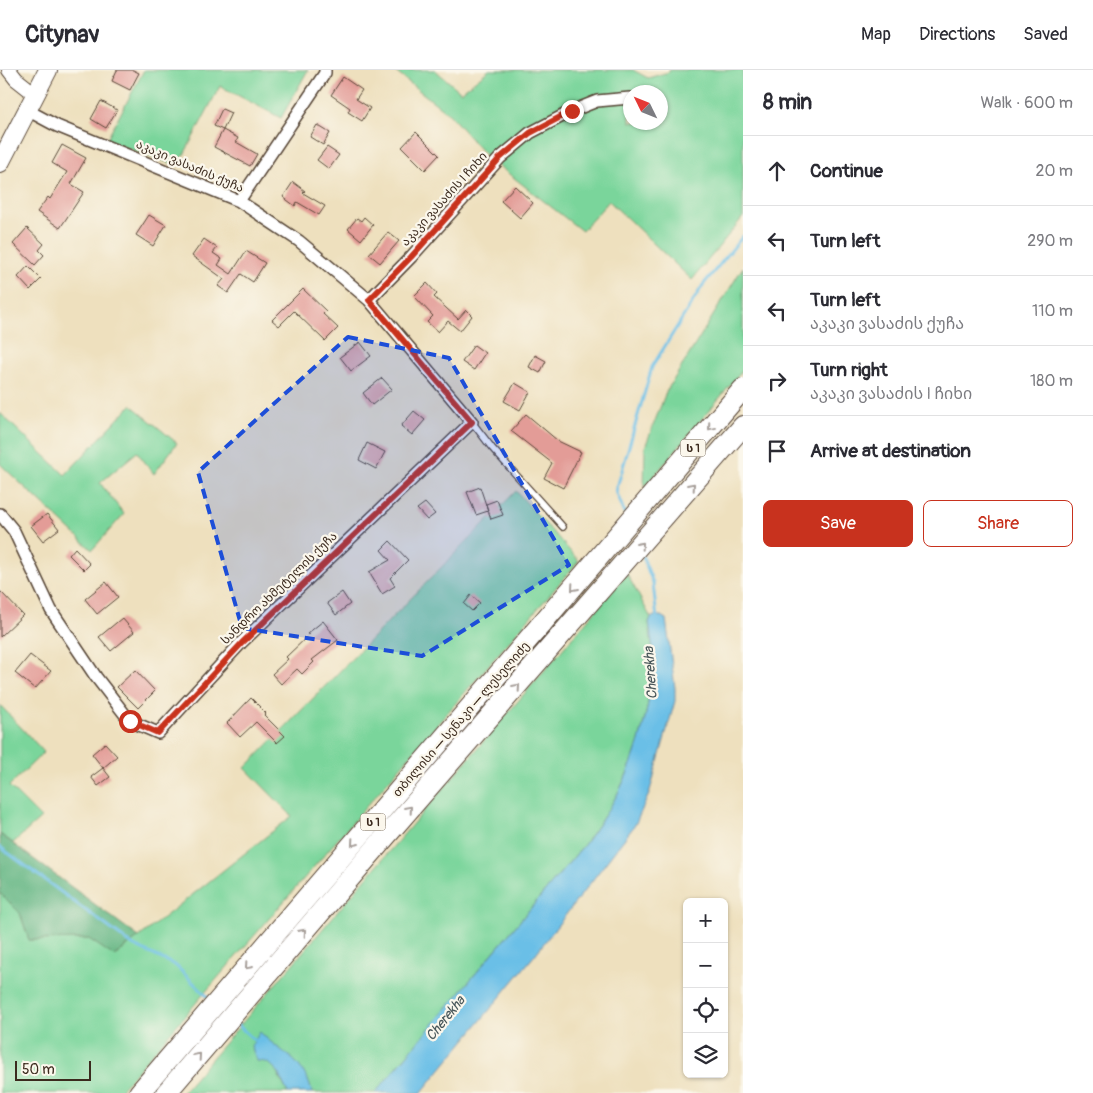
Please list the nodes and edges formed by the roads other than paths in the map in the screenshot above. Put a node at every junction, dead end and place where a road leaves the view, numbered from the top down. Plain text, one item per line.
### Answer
1 (9, 70) edge
2 (48, 70) edge
3 (325, 70) edge
4 (36, 94) junction
5 (623, 99) edge
6 (27, 110) junction
7 (0, 163) edge
8 (239, 201) junction
9 (369, 300) junction
10 (743, 389) edge
11 (472, 422) junction
12 (743, 426) edge
13 (0, 514) edge
14 (563, 527) dead end
15 (139, 1093) edge
16 (166, 1093) edge

1 - 4 street
2 - 4 main road
3 - 8 street
4 - 6 main road
5 - 9 street, აკაკი ვასაძის I ჩიხი
6 - 7 main road
6 - 8 street, აკაკი ვასაძის ქუჩა
8 - 9 street, აკაკი ვასაძის ქუჩა
9 - 11 street, აკაკი ვასაძის ქუჩა
10 -> 15 highway, თბილისი — სენაკი — ლესელიძე / ს 1
11 - 13 street, სანდრო ახმეტელის ქუჩა
11 - 14 lane
16 -> 12 highway, თბილისი — სენაკი — ლესელიძე / ს 1

